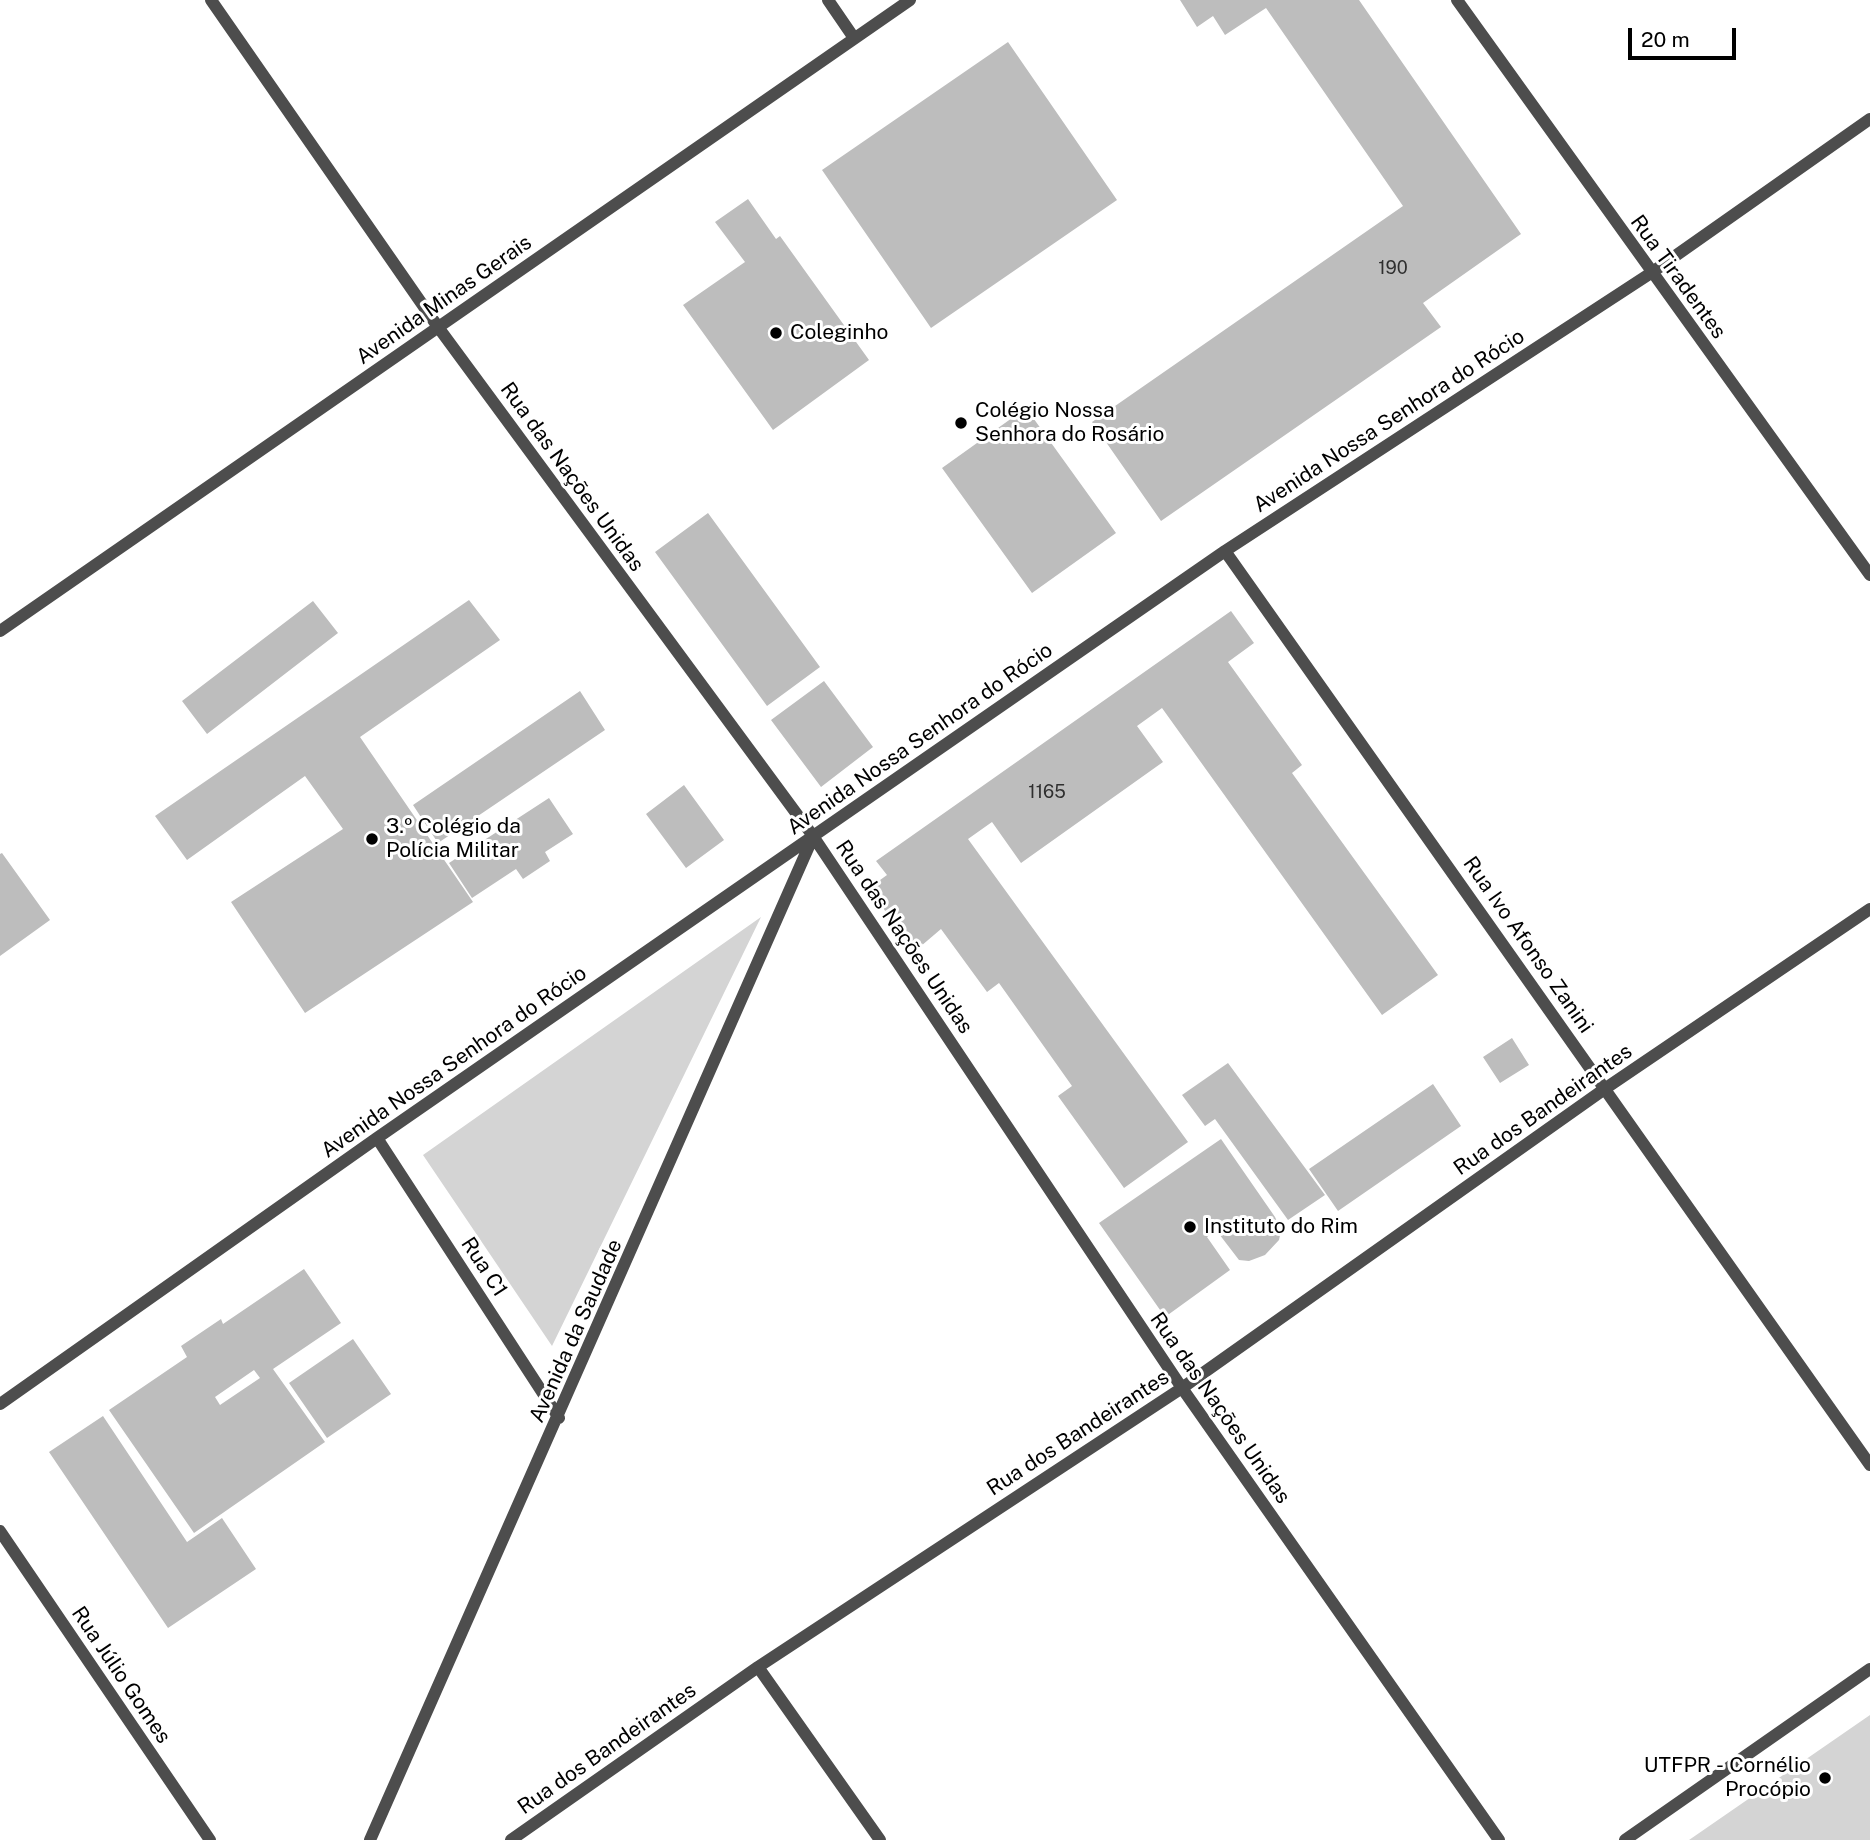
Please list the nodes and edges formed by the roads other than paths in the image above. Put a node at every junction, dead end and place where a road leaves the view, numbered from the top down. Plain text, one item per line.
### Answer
1 (211, 0) edge
2 (828, 0) edge
3 (910, 0) edge
4 (1457, 0) edge
5 (854, 38) junction
6 (1870, 119) edge
7 (1651, 273) junction
8 (438, 327) junction
9 (1225, 551) junction
10 (1870, 576) edge
11 (1, 629) edge
12 (813, 836) junction
13 (1870, 909) edge
14 (1606, 1088) junction
15 (377, 1138) junction
16 (1182, 1388) junction
17 (0, 1404) edge
18 (559, 1418) junction
19 (1870, 1465) edge
20 (0, 1531) edge
21 (758, 1667) junction
22 (1870, 1669) edge
23 (210, 1840) edge
24 (370, 1840) edge
25 (511, 1840) edge
26 (880, 1840) edge
27 (1499, 1840) edge
28 (1626, 1840) edge

1 - 8 street, Rua das Nações Unidas
2 - 5 street
3 - 5 street, Avenida Minas Gerais
4 - 7 street, Rua Tiradentes
5 - 8 street, Avenida Minas Gerais
6 - 7 street, Avenida Nossa Senhora do Rócio
7 - 9 street, Avenida Nossa Senhora do Rócio
7 - 10 street, Rua Tiradentes
8 - 11 street, Avenida Minas Gerais
8 - 12 street, Rua das Nações Unidas
9 - 12 street, Avenida Nossa Senhora do Rócio
9 - 14 street, Rua Ivo Afonso Zanini
12 - 15 street, Avenida Nossa Senhora do Rócio
12 - 16 street, Rua das Nações Unidas
12 - 18 street, Avenida da Saudade
13 - 14 street, Rua dos Bandeirantes
14 - 16 street, Rua dos Bandeirantes
14 - 19 street, Rua Ivo Afonso Zanini
15 - 17 street, Avenida Nossa Senhora do Rócio
15 - 18 street, Rua C1
16 - 21 street, Rua dos Bandeirantes
16 - 27 street, Rua das Nações Unidas
18 - 24 street, Avenida da Saudade
20 - 23 street, Rua Júlio Gomes
21 - 25 street, Rua dos Bandeirantes
21 - 26 street
22 - 28 street

